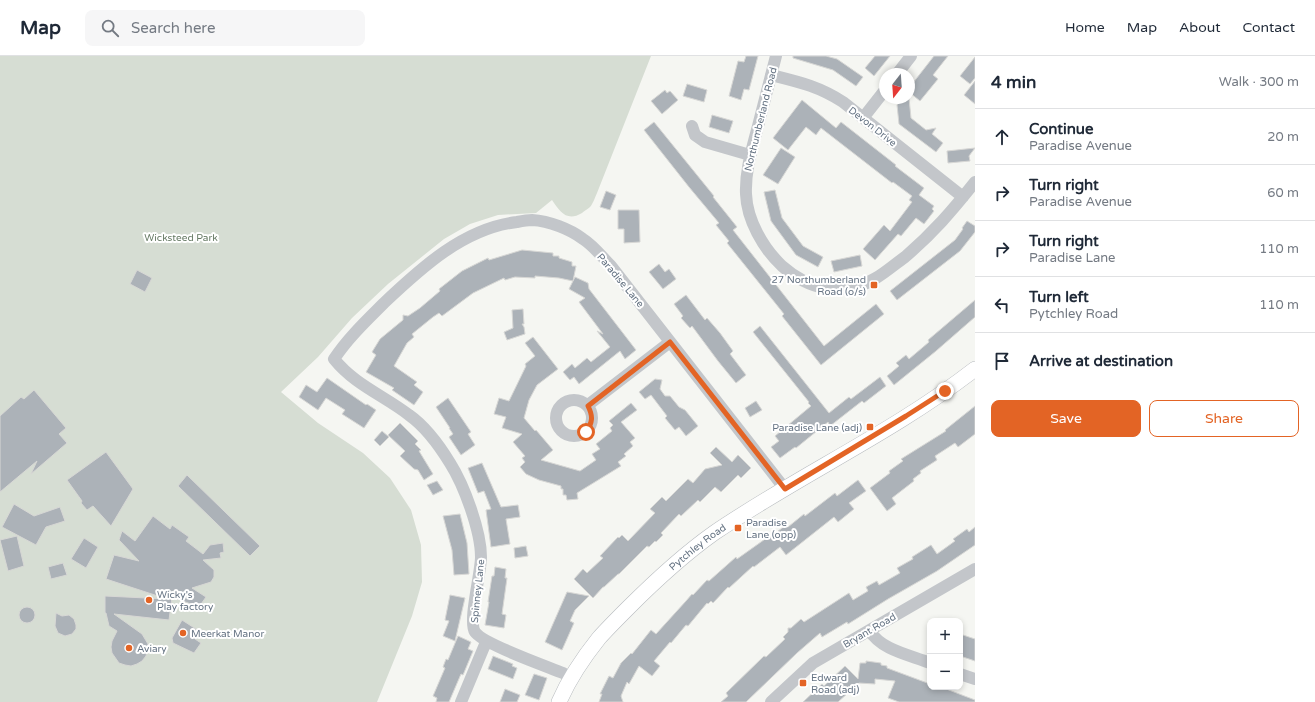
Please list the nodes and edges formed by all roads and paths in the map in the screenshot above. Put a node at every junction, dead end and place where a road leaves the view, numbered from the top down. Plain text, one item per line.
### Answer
1 (776, 56) edge
2 (911, 56) edge
3 (902, 68) edge
4 (771, 75) junction
5 (879, 98) edge
6 (863, 118) junction
7 (692, 126) dead end
8 (750, 155) junction
9 (975, 182) edge
10 (963, 197) junction
11 (670, 342) junction
12 (334, 360) joint
13 (975, 369) edge
14 (588, 406) dead end
15 (785, 489) junction
16 (975, 569) edge
17 (870, 631) junction
18 (486, 642) junction
19 (927, 662) edge
20 (963, 675) edge
21 (571, 678) junction
22 (975, 679) edge
23 (461, 702) edge
24 (559, 702) edge
25 (771, 702) edge

1 - 4 street, Northumberland Road
2 - 3 street
4 - 6 street, Devon Drive
4 - 8 street, Northumberland Road
5 - 6 street
6 - 10 street, Devon Drive
7 - 8 street
8 - 10 street, Northumberland Road
9 - 10 street, Northumberland Road
11 - 12 street, Paradise Lane
11 - 14 street
11 - 15 street, Paradise Lane
12 - 18 street, Spinney Lane
13 - 15 main road, Pytchley Road
15 - 21 main road, Pytchley Road
16 - 17 street, Bryant Road
17 - 19 street
17 - 25 street, Bryant Road
18 - 21 street, Spinney Lane
18 - 23 street
20 - 22 street
21 - 24 main road, Pytchley Road

